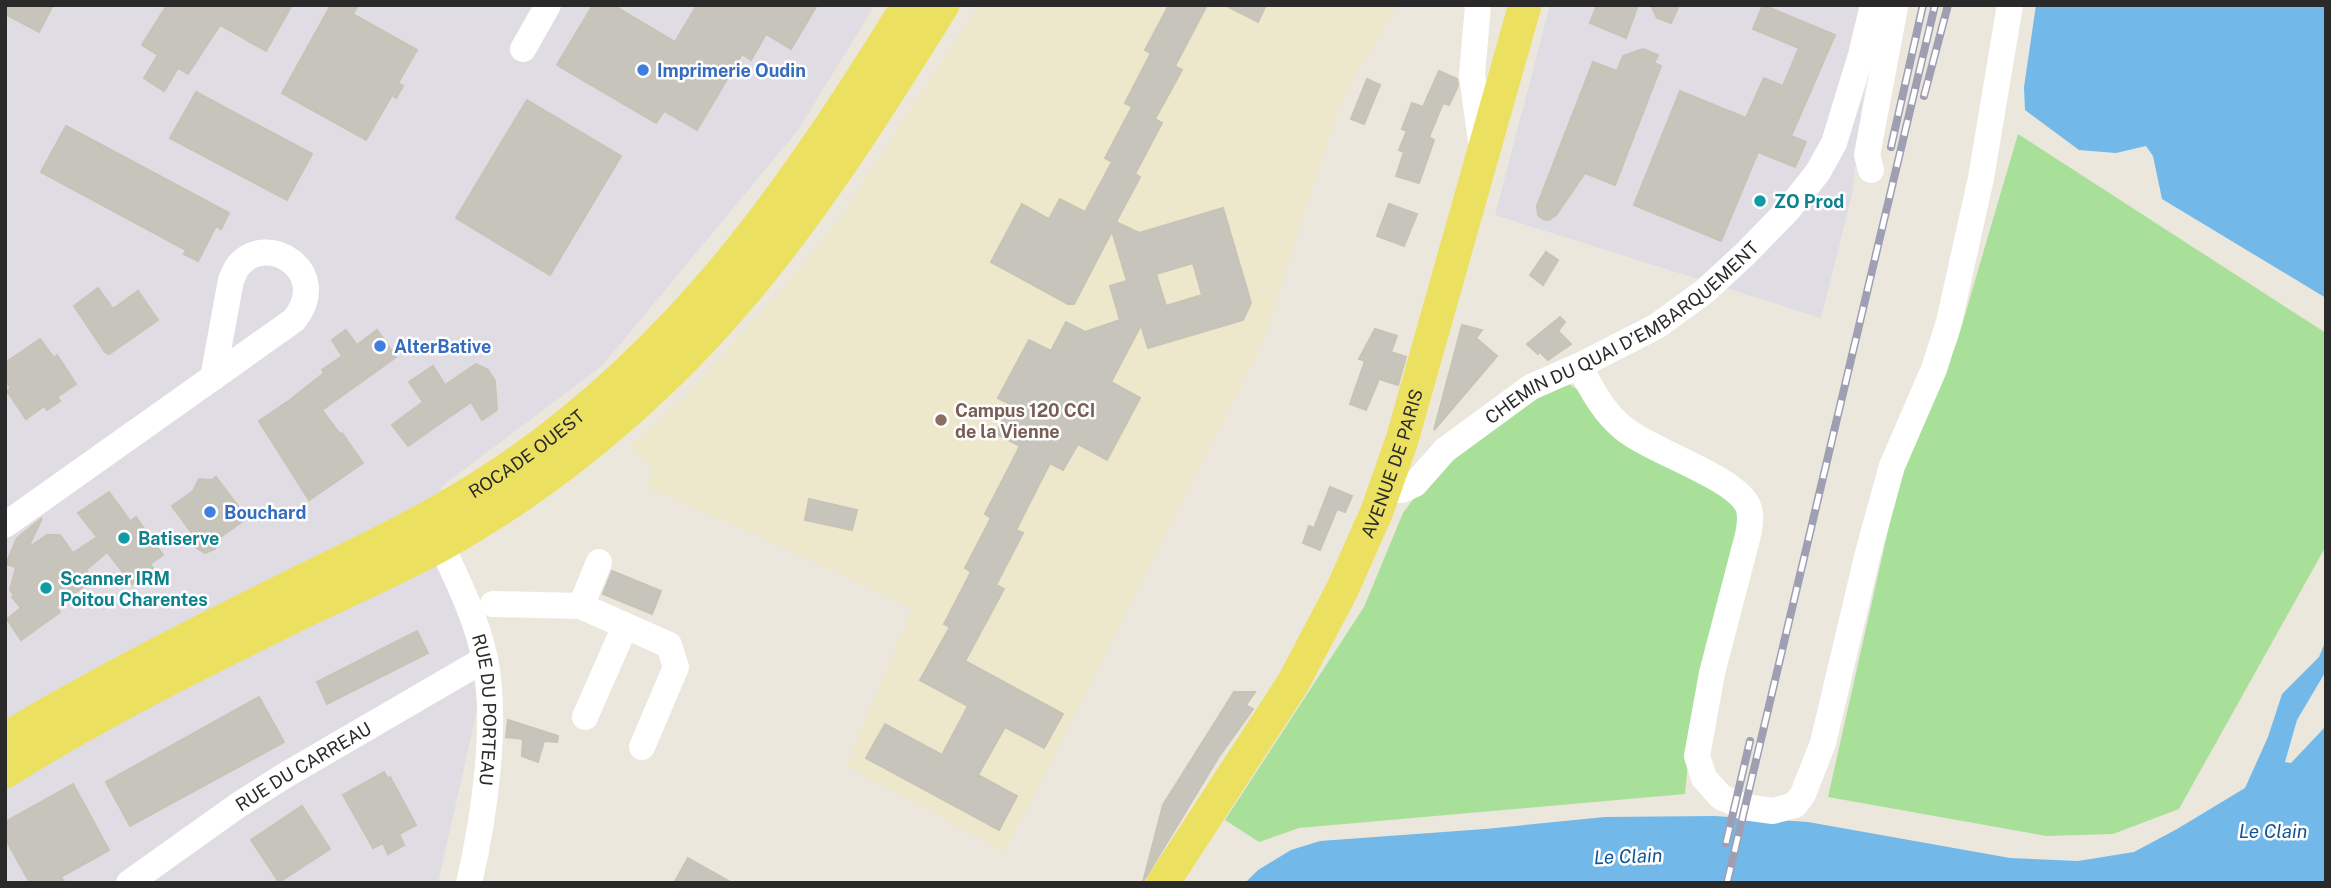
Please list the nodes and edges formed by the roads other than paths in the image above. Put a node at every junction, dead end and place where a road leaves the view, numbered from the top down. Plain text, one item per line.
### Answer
1 (548, 5) edge
2 (908, 5) edge
3 (943, 5) edge
4 (1478, 5) edge
5 (1525, 5) edge
6 (2010, 5) edge
7 (1890, 7) edge
8 (523, 49) dead end
9 (1483, 158) junction
10 (1871, 170) dead end
11 (1579, 366) junction
12 (213, 378) junction
13 (1385, 490) junction
14 (461, 497) junction
15 (5, 525) edge
16 (400, 532) junction
17 (441, 545) junction
18 (599, 562) dead end
19 (493, 604) dead end
20 (581, 606) junction
21 (625, 626) junction
22 (485, 659) junction
23 (585, 718) dead end
24 (5, 739) edge
25 (642, 747) dead end
26 (5, 772) edge
27 (129, 883) edge
28 (469, 883) edge
29 (1163, 883) edge

1 - 8 street
2 - 14 main road, ROCADE OUEST
3 - 17 main road
4 - 9 street
5 - 9 main road, AVENUE DE PARIS
6 - 11 street
7 - 10 street
7 - 11 street, CHEMIN DU QUAI D’EMBARQUEMENT
9 - 13 main road, AVENUE DE PARIS
11 - 13 street, CHEMIN DU QUAI D’EMBARQUEMENT
12 - 12 street
12 - 15 street
13 - 29 main road, AVENUE DE PARIS
14 - 16 main road, ROCADE OUEST
14 - 17 street
16 - 17 street
16 - 24 main road, ROCADE OUEST
17 - 22 street, RUE DU PORTEAU
17 - 26 main road
18 - 20 street
19 - 20 street
20 - 21 street
21 - 23 street
21 - 25 street
22 - 27 street, RUE DU CARREAU
22 - 28 street, RUE DU PORTEAU

